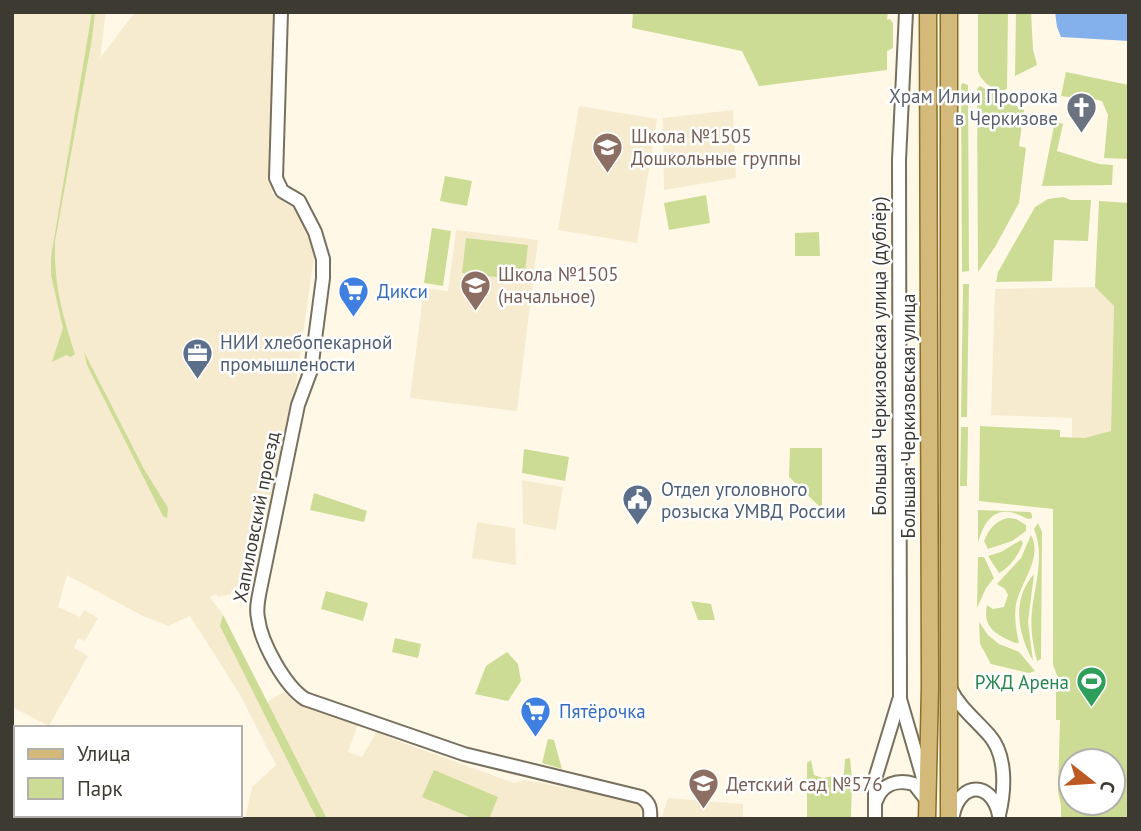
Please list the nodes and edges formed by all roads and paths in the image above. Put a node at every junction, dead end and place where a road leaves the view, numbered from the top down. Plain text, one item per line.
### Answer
1 (281, 12) edge
2 (906, 12) edge
3 (928, 12) edge
4 (949, 12) edge
5 (950, 688) junction
6 (900, 699) junction
7 (875, 805) junction
8 (927, 805) edge
9 (999, 817) edge
10 (650, 819) edge
11 (875, 819) edge
12 (951, 819) edge

1 - 10 street, Хапиловский проезд
2 - 6 street, Большая Черкизовская улица (дублёр)
3 - 8 main road, Большая Черкизовская улица
4 - 5 main road
5 - 9 street
5 - 12 main road
6 - 7 street
6 - 8 street
7 - 8 street
7 - 11 street
9 - 12 street

